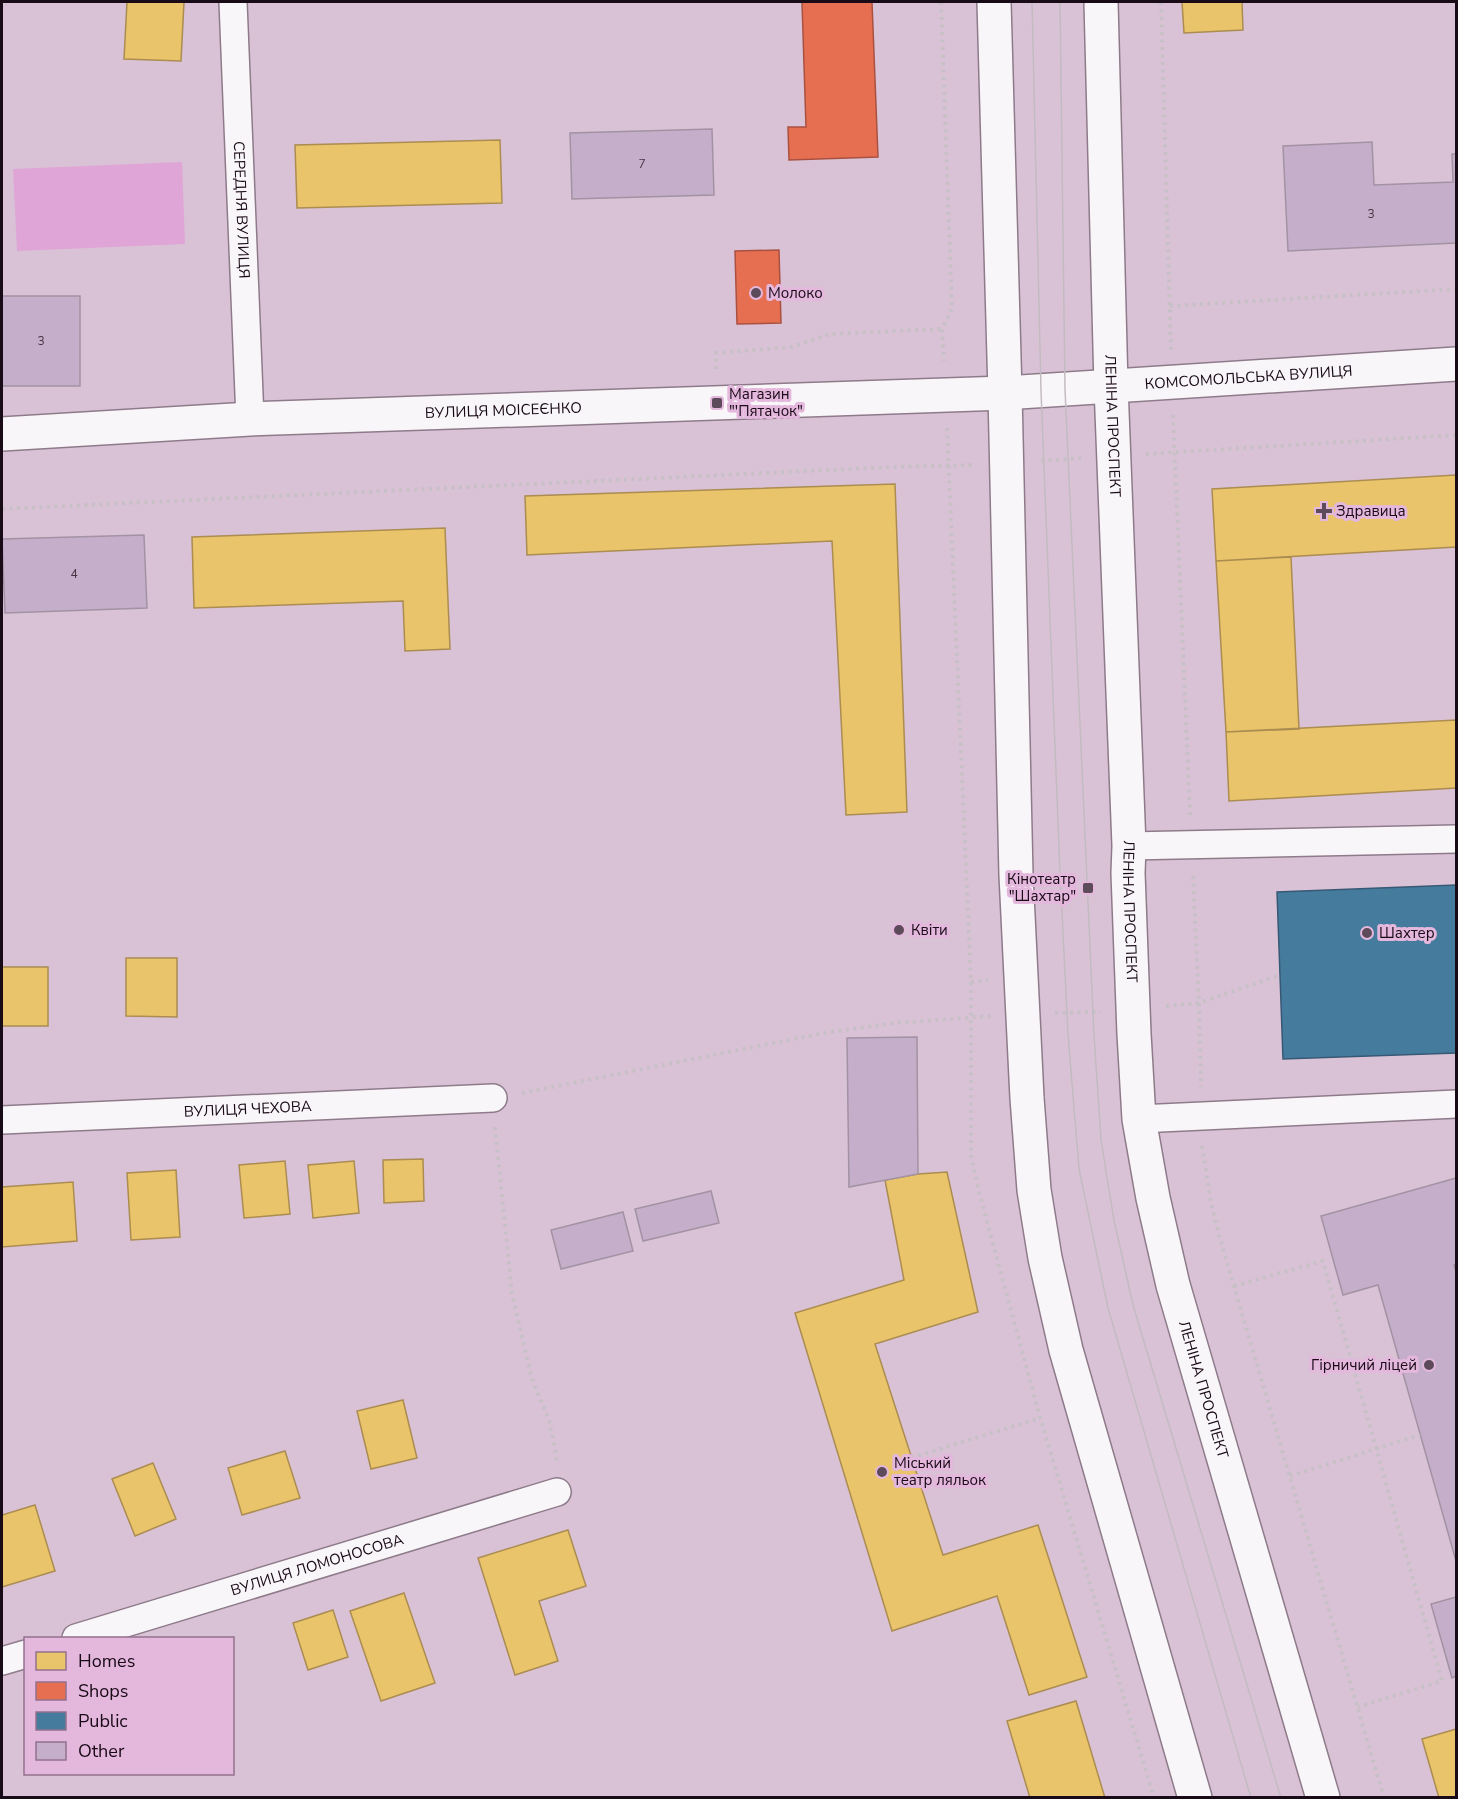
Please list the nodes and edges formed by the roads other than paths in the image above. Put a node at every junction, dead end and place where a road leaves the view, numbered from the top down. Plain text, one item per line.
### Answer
1 (233, 2) edge
2 (994, 2) edge
3 (1101, 2) edge
4 (1456, 364) edge
5 (1111, 386) junction
6 (1005, 393) junction
7 (250, 419) junction
8 (2, 434) edge
9 (1456, 839) edge
10 (1129, 846) junction
11 (493, 1098) road end
12 (1456, 1104) edge
13 (1139, 1119) junction
14 (2, 1120) edge
15 (557, 1492) road end
16 (79, 1637) edge
17 (24, 1655) edge
18 (2, 1661) edge
19 (1195, 1797) edge
20 (1323, 1797) edge

1 - 7 street, СЕРЕДНЯ ВУЛИЦЯ
2 - 6 main road
3 - 5 main road, ЛЕНІНА ПРОСПЕКТ
4 - 5 main road, КОМСОМОЛЬСЬКА ВУЛИЦЯ
5 - 6 main road, КОМСОМОЛЬСЬКА ВУЛИЦЯ
5 - 10 main road, ЛЕНІНА ПРОСПЕКТ
6 - 7 main road, ВУЛИЦЯ МОІСЕЄНКО
6 - 19 main road
7 - 8 main road, ВУЛИЦЯ МОІСЕЄНКО
9 - 10 street
10 - 13 main road, ЛЕНІНА ПРОСПЕКТ
11 - 14 street, ВУЛИЦЯ ЧЕХОВА
12 - 13 street
13 - 20 main road, ЛЕНІНА ПРОСПЕКТ
15 - 16 street, ВУЛИЦЯ ЛОМОНОСОВА
17 - 18 street

